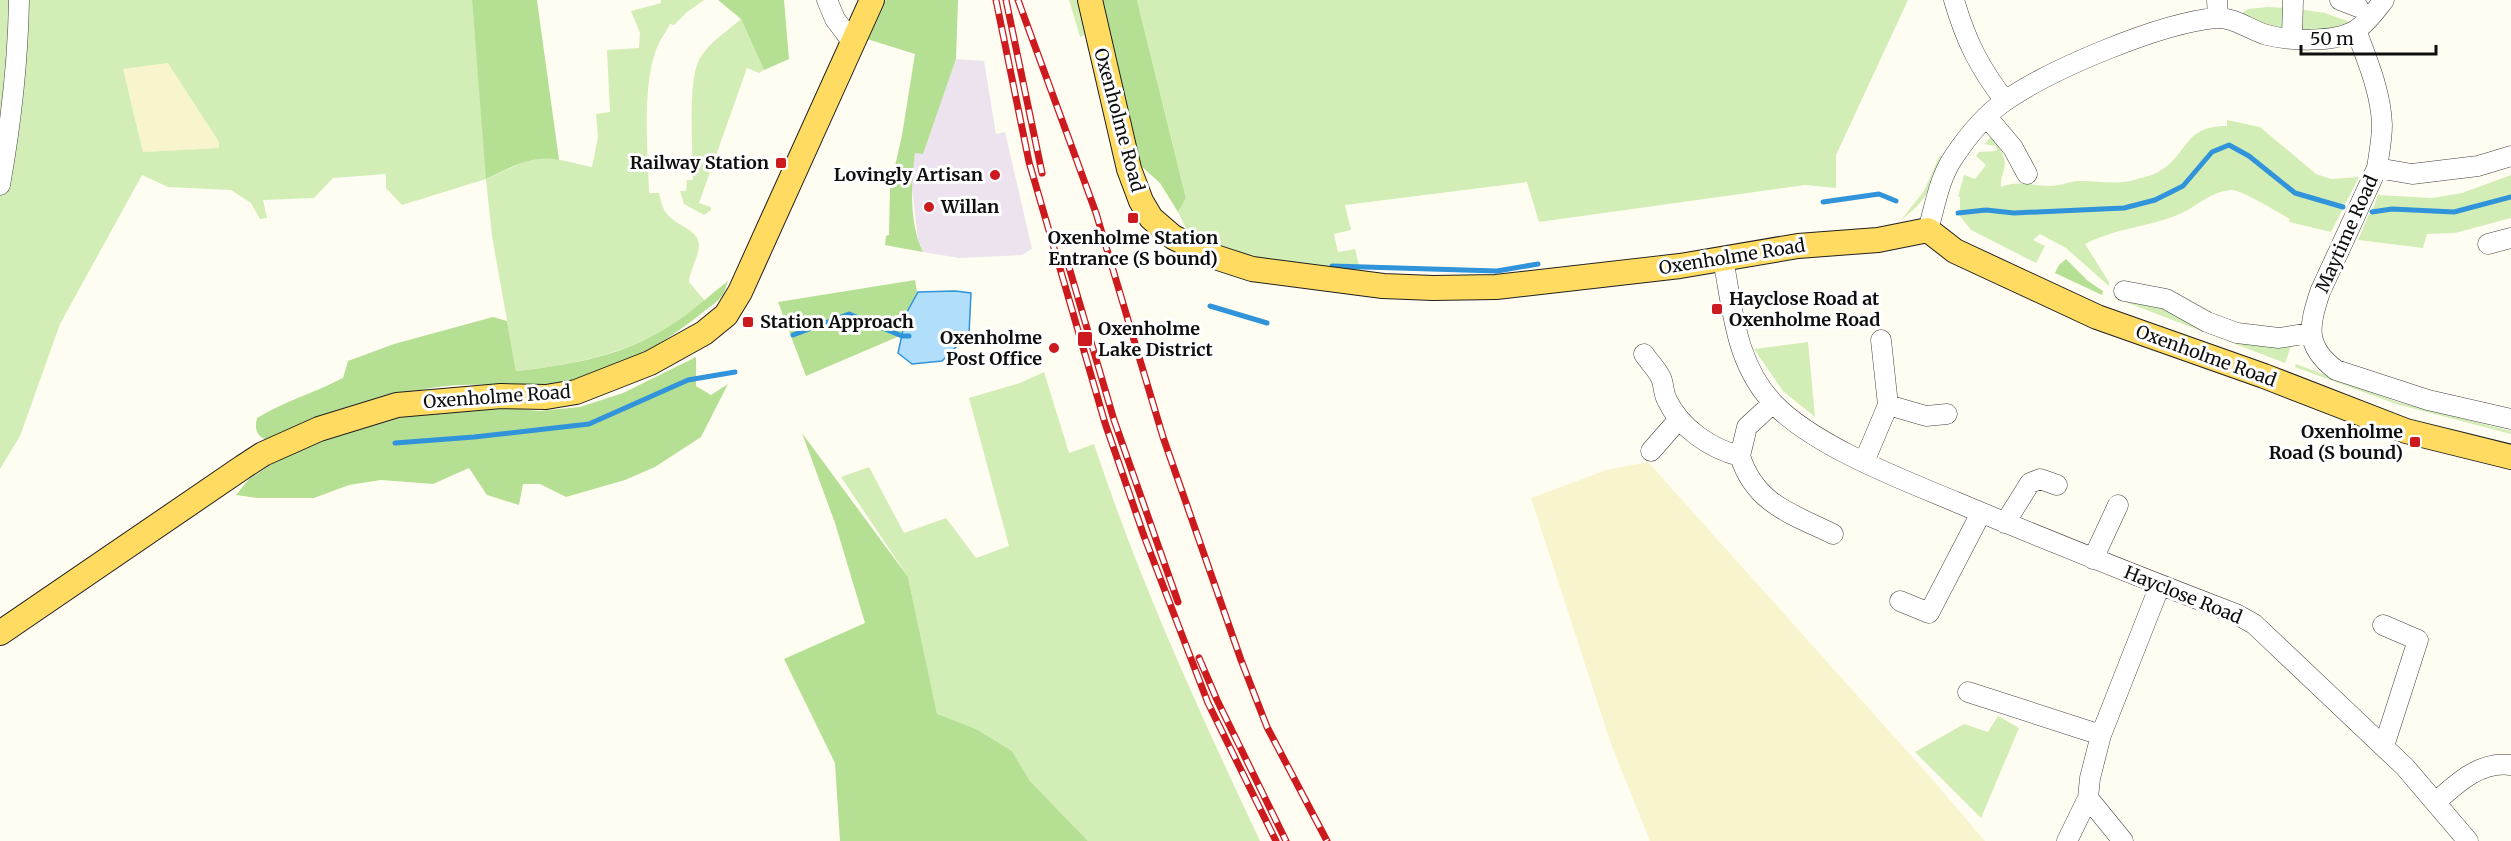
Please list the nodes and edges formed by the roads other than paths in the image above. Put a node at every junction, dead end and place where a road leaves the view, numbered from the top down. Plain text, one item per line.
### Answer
1 (19, 0) edge
2 (827, 0) edge
3 (872, 0) edge
4 (1090, 0) edge
5 (1954, 0) edge
6 (2293, 0) edge
7 (2384, 0) edge
8 (2218, 9) edge
9 (2356, 30) junction
10 (2292, 38) junction
11 (853, 43) junction
12 (2005, 101) junction
13 (1987, 117) junction
14 (2511, 156) edge
15 (2377, 168) junction
16 (2026, 174) dead end
17 (0, 185) edge
18 (1928, 230) junction
19 (2511, 238) edge
20 (2488, 244) dead end
21 (1723, 259) junction
22 (2124, 291) dead end
23 (2310, 333) junction
24 (1881, 340) dead end
25 (1644, 354) dead end
26 (1773, 403) junction
27 (1888, 405) junction
28 (1947, 414) dead end
29 (1679, 419) junction
30 (2511, 419) edge
31 (1651, 452) dead end
32 (1740, 456) junction
33 (2511, 458) edge
34 (1864, 462) junction
35 (2057, 485) dead end
36 (2118, 505) dead end
37 (1981, 513) junction
38 (2005, 523) junction
39 (1833, 534) dead end
40 (2093, 559) junction
41 (2160, 585) junction
42 (1900, 601) dead end
43 (2383, 625) dead end
44 (0, 633) edge
45 (1968, 692) dead end
46 (2102, 735) junction
47 (2384, 746) junction
48 (2511, 765) edge
49 (2088, 798) junction
50 (2436, 802) junction
51 (2067, 841) edge
52 (2123, 841) edge
53 (2468, 841) edge

1 - 17 street
2 - 11 street
3 - 11 main road, Oxenholme Road
4 - 21 main road, Oxenholme Road
5 - 12 street
6 - 10 street
7 - 9 street
8 - 10 street
8 - 12 street
9 - 10 street
9 - 15 street, Maytime Road
11 - 44 main road, Oxenholme Road
12 - 13 street
13 - 16 street
13 - 18 street
14 - 15 street
15 - 23 street, Maytime Road
18 - 21 main road, Oxenholme Road
18 - 33 main road, Oxenholme Road
19 - 20 street
21 - 26 street, Hayclose Road
22 - 23 street
23 - 30 street
24 - 27 street
25 - 29 street
26 - 32 street
26 - 34 street, Hayclose Road
27 - 28 street
27 - 34 street
29 - 31 street
29 - 32 street
32 - 39 street
34 - 37 street, Hayclose Road
35 - 38 street
36 - 40 street
37 - 38 street, Hayclose Road
37 - 42 street
38 - 40 street, Hayclose Road
40 - 41 street, Hayclose Road
41 - 46 street
41 - 47 street, Hayclose Road
43 - 47 street
45 - 46 street
46 - 49 street
47 - 50 street, Hayclose Road
48 - 50 street
49 - 51 street
49 - 52 street
50 - 53 street, Hayclose Road

